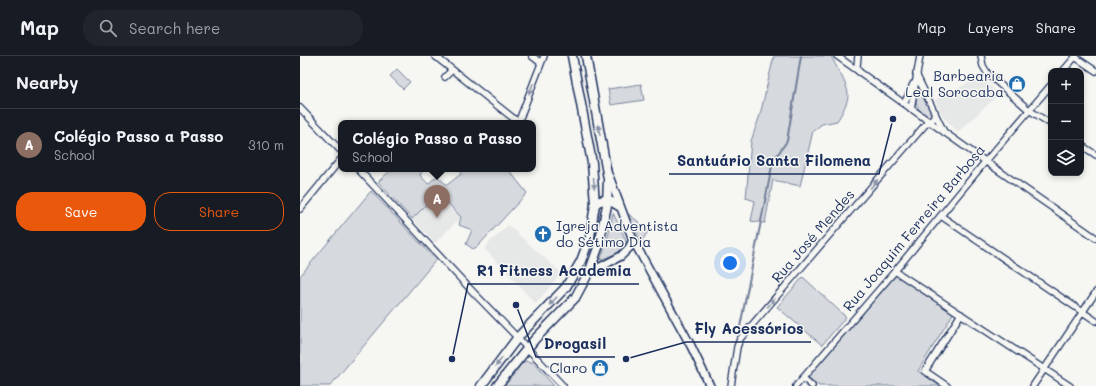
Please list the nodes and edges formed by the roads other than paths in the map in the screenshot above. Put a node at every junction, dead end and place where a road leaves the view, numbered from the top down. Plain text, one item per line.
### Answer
1 (435, 56) edge
2 (532, 56) edge
3 (544, 56) edge
4 (572, 56) edge
5 (586, 56) edge
6 (837, 56) edge
7 (858, 56) edge
8 (920, 56) edge
9 (981, 56) edge
10 (1076, 56) edge
11 (541, 63) junction
12 (1066, 68) edge
13 (452, 70) junction
14 (1096, 71) edge
15 (860, 72) junction
16 (916, 74) junction
17 (445, 76) dead end
18 (1048, 88) edge
19 (902, 103) junction
20 (300, 108) edge
21 (911, 109) junction
22 (1029, 110) junction
23 (935, 112) junction
24 (514, 120) edge
25 (519, 120) edge
26 (929, 122) junction
27 (1048, 122) edge
28 (945, 133) junction
29 (338, 147) edge
30 (1084, 147) edge
31 (1096, 155) edge
32 (985, 162) junction
33 (338, 163) edge
34 (606, 169) junction
35 (361, 172) edge
36 (608, 200) junction
37 (595, 204) junction
38 (619, 206) junction
39 (300, 208) edge
40 (941, 216) junction
41 (1096, 238) edge
42 (633, 240) junction
43 (639, 251) junction
44 (621, 256) junction
45 (895, 271) junction
46 (589, 272) junction
47 (1096, 292) edge
48 (1083, 312) junction
49 (961, 314) junction
50 (1096, 321) edge
51 (518, 338) junction
52 (527, 348) junction
53 (1044, 369) junction
54 (803, 378) junction
55 (481, 386) edge
56 (497, 386) edge
57 (563, 386) edge
58 (710, 386) edge
59 (730, 386) edge
60 (796, 386) edge
61 (812, 386) edge
62 (947, 386) edge
63 (1033, 386) edge
64 (1070, 386) edge

1 - 13 street
2 - 11 street
3 - 11 street
4 -> 37 main road
34 -> 5 main road
6 - 15 street
7 - 15 street
8 - 16 street
9 - 22 street
10 - 12 street
10 - 14 street
11 -> 25 street
13 - 17 street
13 - 24 street
15 - 19 street
16 - 19 street
16 - 21 street
16 - 23 street
18 - 22 street, Rua Joaquim Ferreira Barbosa
19 - 21 street
20 - 29 street
21 - 26 street
22 - 27 street
22 - 32 street, Rua Joaquim Ferreira Barbosa
23 - 26 street, Rua José Mendes
23 - 28 street
26 - 28 street
59 -> 26 street, Rua José Mendes
28 - 32 street
30 - 31 street
32 - 40 street, Rua Joaquim Ferreira Barbosa
32 - 41 street
33 - 39 street
34 - 36 main road
34 - 38 street
35 - 51 street
36 - 37 main road
36 - 38 main road
36 - 46 main road
37 -> 51 main road
38 - 42 street
40 - 45 street, Rua Joaquim Ferreira Barbosa
40 - 48 street
42 - 43 street
42 - 44 street
43 - 44 street
43 - 58 street
44 - 46 street
45 - 49 street
45 - 54 street, Rua Joaquim Ferreira Barbosa
46 - 52 main road
47 - 48 street
48 - 50 street
48 - 53 street
49 - 53 street
49 - 62 street
51 - 52 street
51 -> 55 main road
52 - 56 main road
52 - 57 street
53 - 63 street
53 - 64 street
54 - 60 street, Rua Joaquim Ferreira Barbosa
54 - 61 street

